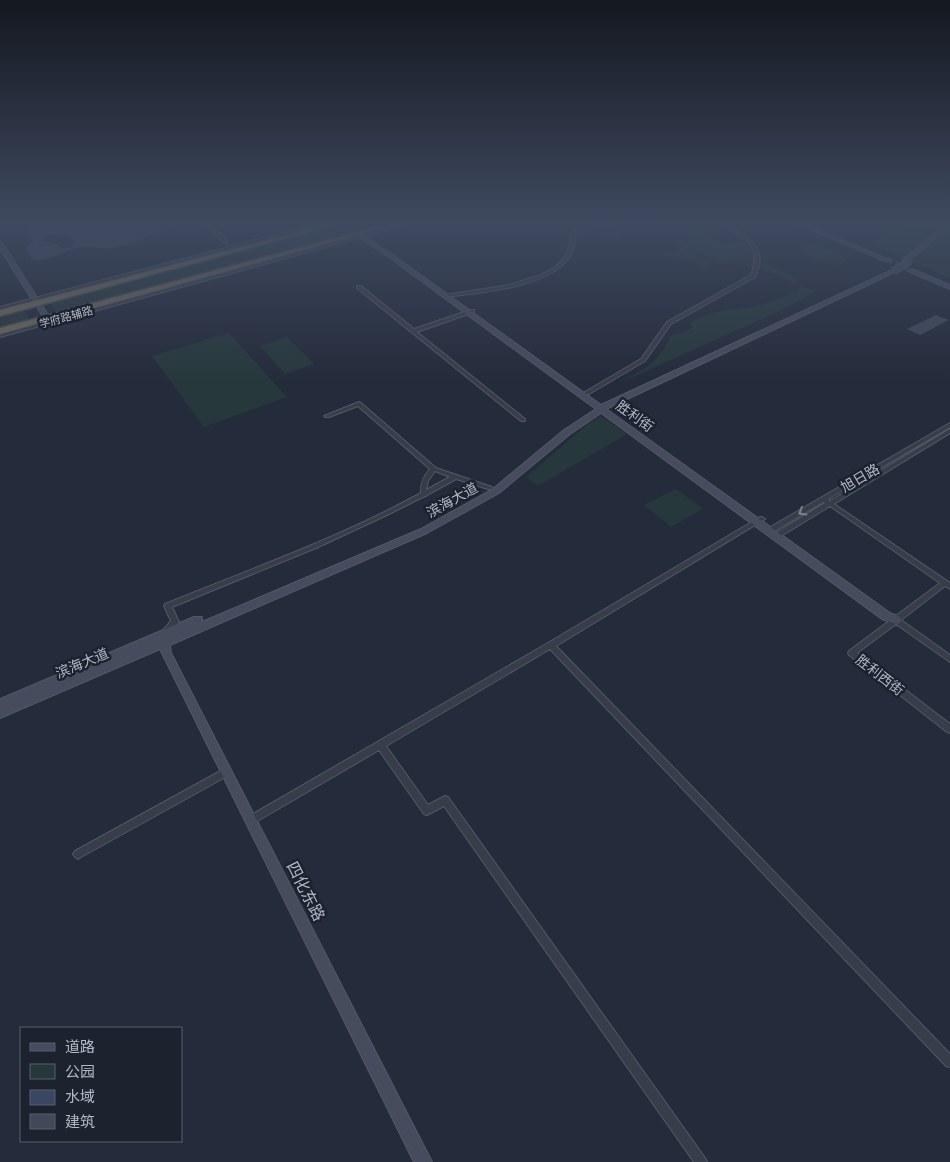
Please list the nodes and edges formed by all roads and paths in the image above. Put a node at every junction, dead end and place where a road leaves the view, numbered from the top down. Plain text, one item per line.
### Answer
1 (19, 274) edge
2 (133, 274) edge
3 (137, 274) edge
4 (211, 274) edge
5 (219, 274) edge
6 (417, 274) edge
7 (542, 274) edge
8 (754, 274) edge
9 (882, 274) edge
10 (883, 274) edge
11 (923, 274) tunnel mouth
12 (950, 286) edge
13 (358, 287) dead end
14 (447, 296) junction
15 (36, 301) junction
16 (0, 308) edge
17 (470, 312) junction
18 (0, 313) edge
19 (47, 318) junction
20 (0, 331) edge
21 (414, 331) junction
22 (0, 336) edge
23 (587, 393) junction
24 (600, 406) junction
25 (327, 416) dead end
26 (523, 420) dead end
27 (950, 425) edge
28 (950, 431) edge
29 (434, 469) junction
30 (454, 477) junction
31 (490, 488) junction
32 (424, 495) junction
33 (826, 501) junction
34 (759, 521) junction
35 (775, 532) junction
36 (948, 584) edge
37 (896, 620) junction
38 (163, 638) junction
39 (551, 645) junction
40 (950, 659) edge
41 (0, 704) edge
42 (0, 713) edge
43 (950, 729) edge
44 (380, 744) junction
45 (226, 772) junction
46 (251, 820) junction
47 (78, 854) dead end
48 (950, 1062) edge
49 (423, 1162) edge
50 (701, 1162) edge

1 - 15 main road
2 - 15 street, 学府路辅路
3 - 15 highway
4 - 19 highway
5 - 22 street, 学府路辅路
6 - 14 main road, 胜利街
7 - 14 street
8 - 23 street
9 - 24 main road, 滨海大道
10 - 24 main road, 滨海大道
11 - 12 main road
13 - 21 street
14 - 17 main road, 胜利街
15 - 16 street, 学府路辅路
15 - 18 highway
15 - 19 main road
17 - 21 street
17 - 23 main road, 胜利街
17 - 24 main road, 胜利街
19 - 20 highway
21 - 26 street
23 - 24 main road, 胜利街
24 - 31 main road, 滨海大道
24 - 34 main road, 胜利街
24 - 38 main road, 滨海大道
25 - 29 street
27 - 33 street, 旭日路
28 - 33 street, 旭日路
29 - 30 street
29 - 32 street
30 - 31 street
30 - 32 street
31 - 38 main road, 滨海大道
32 - 38 street
33 - 35 street, 旭日路
33 - 36 street
34 - 35 main road, 胜利街
34 - 39 street
35 - 37 main road, 胜利街
36 - 37 street
37 - 40 street, 胜利街
37 - 43 street, 胜利西街
38 - 41 main road, 滨海大道
38 - 42 main road, 滨海大道
38 - 45 main road, 四化东路
39 - 44 street
39 - 48 street
44 - 46 street
44 - 50 street
45 - 46 main road, 四化东路
45 - 47 street
46 - 49 main road, 四化东路

